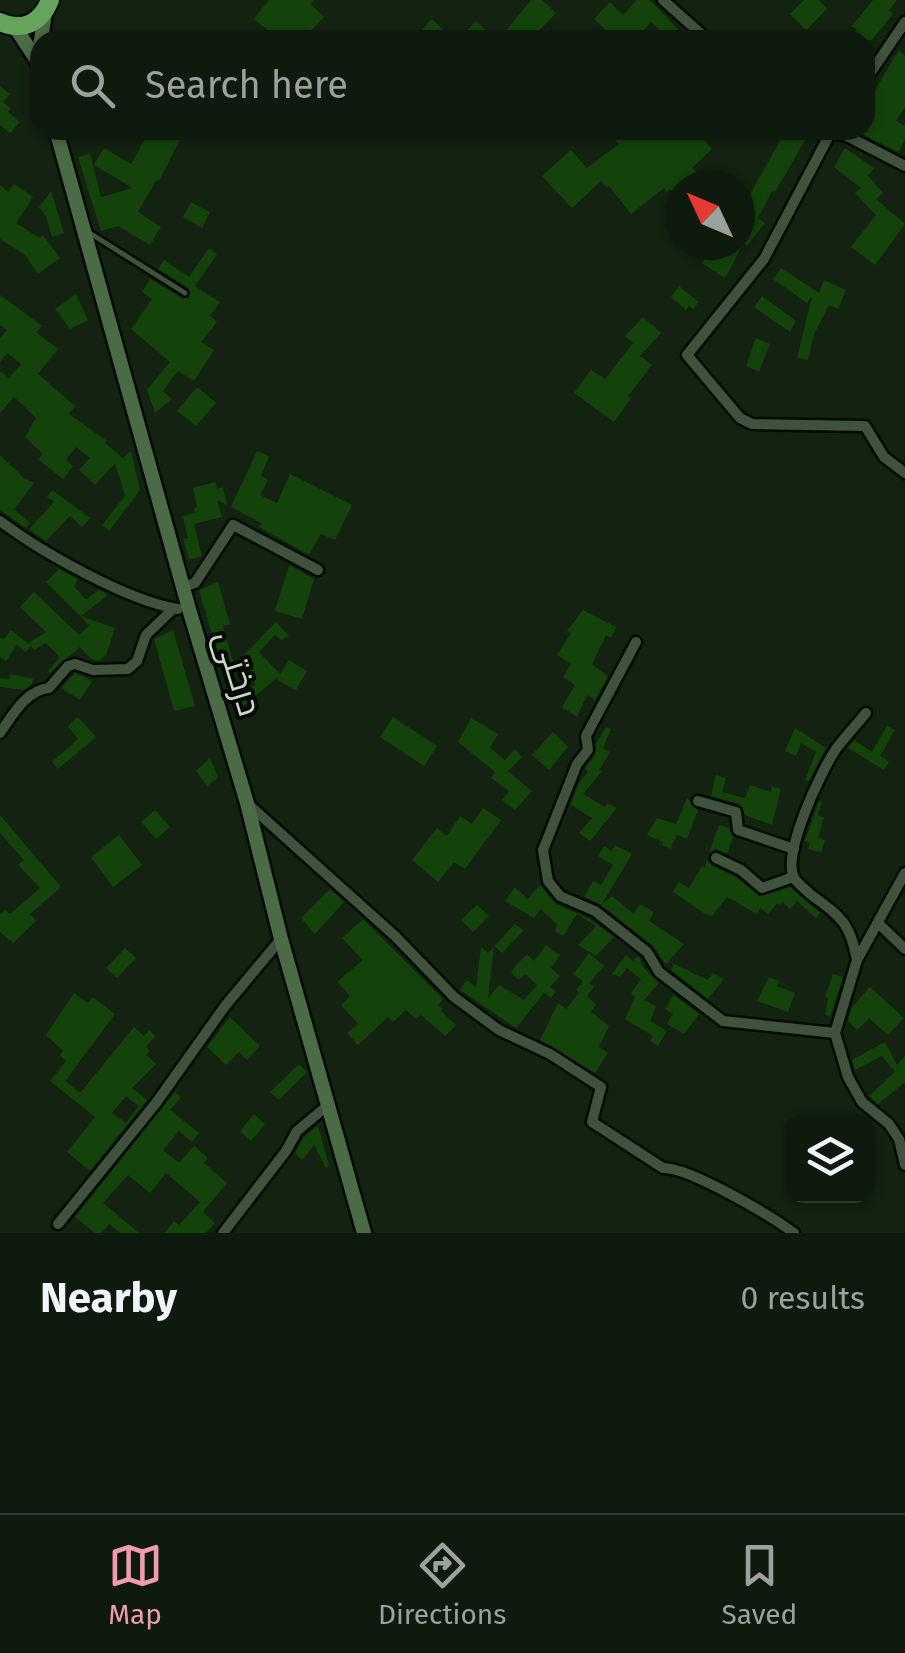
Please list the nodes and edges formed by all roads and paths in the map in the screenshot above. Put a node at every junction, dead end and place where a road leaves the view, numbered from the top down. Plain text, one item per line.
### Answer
1 (663, 0) edge
2 (48, 6) edge
3 (905, 22) edge
4 (5, 24) edge
5 (697, 30) edge
6 (30, 55) edge
7 (875, 66) edge
8 (59, 140) edge
9 (824, 140) edge
10 (855, 140) edge
11 (905, 166) edge
12 (81, 228) junction
13 (185, 293) dead end
14 (905, 472) edge
15 (0, 521) edge
16 (318, 570) dead end
17 (183, 587) junction
18 (181, 609) junction
19 (636, 642) dead end
20 (866, 713) dead end
21 (0, 733) edge
22 (698, 801) dead end
23 (247, 803) junction
24 (794, 849) junction
25 (716, 858) dead end
26 (905, 873) edge
27 (793, 876) junction
28 (879, 924) junction
29 (281, 939) junction
30 (905, 949) edge
31 (857, 960) junction
32 (835, 1034) junction
33 (326, 1106) junction
34 (905, 1165) edge
35 (58, 1224) dead end
36 (222, 1233) edge
37 (364, 1233) edge
38 (794, 1233) edge

1 - 5 street
2 - 4 highway
3 - 7 street
4 - 6 street
8 - 12 street, درختی
9 - 14 street
10 - 11 street
12 - 13 lane
12 - 17 street, درختی
15 - 18 street
16 - 17 street
17 - 18 street, درختی
18 - 21 street
18 - 23 street, درختی
19 - 32 street
20 - 24 street
22 - 24 street
23 - 29 street, درختی
23 - 38 street
24 - 27 street
25 - 27 street
26 - 28 street
27 - 31 street
28 - 30 street
28 - 31 street
29 - 33 street, درختی
29 - 35 street
31 - 32 street
32 - 34 street
33 - 36 street
33 - 37 street, درختی

